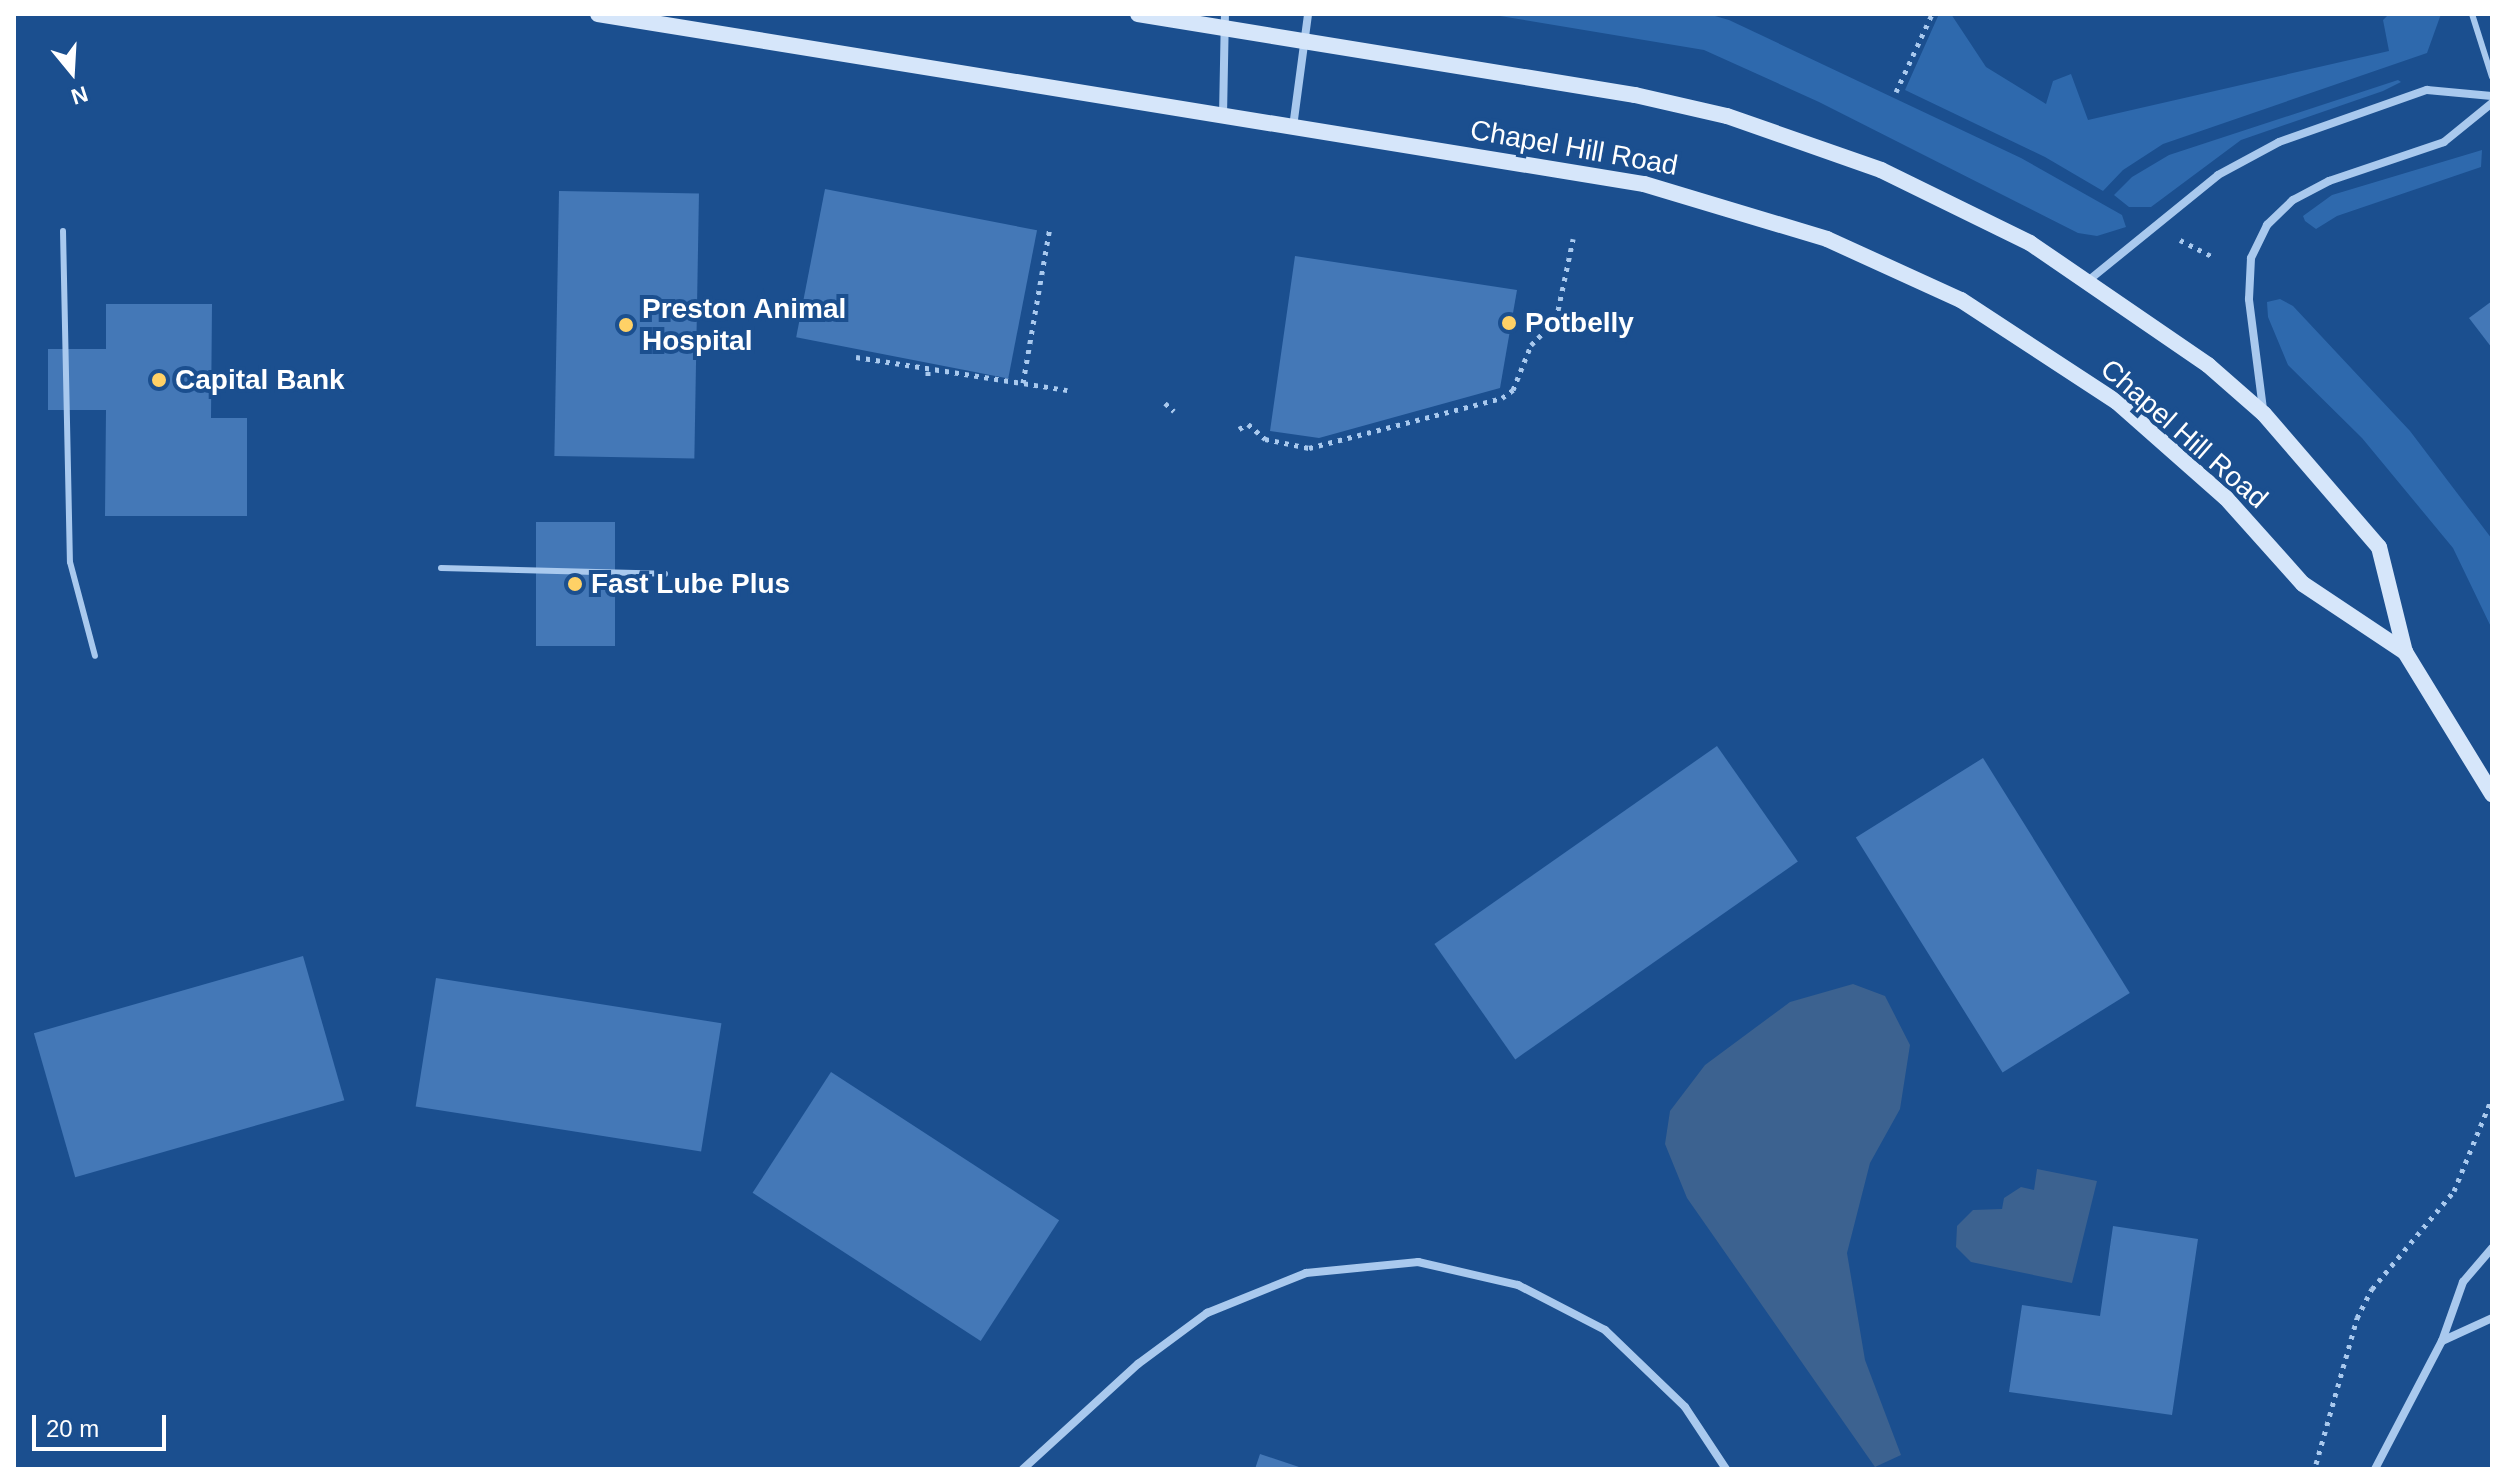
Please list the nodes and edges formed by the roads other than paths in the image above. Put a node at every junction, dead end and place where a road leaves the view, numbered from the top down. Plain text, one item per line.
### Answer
1 (598, 14) edge
2 (1138, 14) edge
3 (1308, 14) edge
4 (2472, 14) edge
5 (1224, 21) edge
6 (1304, 41) junction
7 (2492, 77) edge
8 (2492, 96) edge
9 (2492, 103) edge
10 (1223, 116) junction
11 (1293, 128) junction
12 (63, 231) dead end
13 (2089, 280) junction
14 (2264, 414) junction
15 (441, 568) dead end
16 (665, 574) dead end
17 (2405, 652) junction
18 (95, 656) dead end
19 (2492, 794) edge
20 (2492, 1248) edge
21 (2492, 1318) edge
22 (2442, 1341) junction
23 (1023, 1469) edge
24 (1726, 1469) edge
25 (2375, 1469) edge

1 - 10 main road, Chapel Hill Road
2 - 5 main road, Chapel Hill Road
3 - 6 street
4 - 7 lane
5 - 6 main road, Chapel Hill Road
5 - 10 street
6 - 11 street
6 - 13 main road, Chapel Hill Road
8 - 13 street
9 - 14 street
10 - 11 main road, Chapel Hill Road
11 - 17 main road, Chapel Hill Road
12 - 18 lane
13 - 14 main road, Chapel Hill Road
14 - 17 main road, Chapel Hill Road
15 - 16 lane
17 - 19 main road, Chapel Hill Road
20 - 22 street
21 - 22 street
22 - 25 street
23 - 24 street

